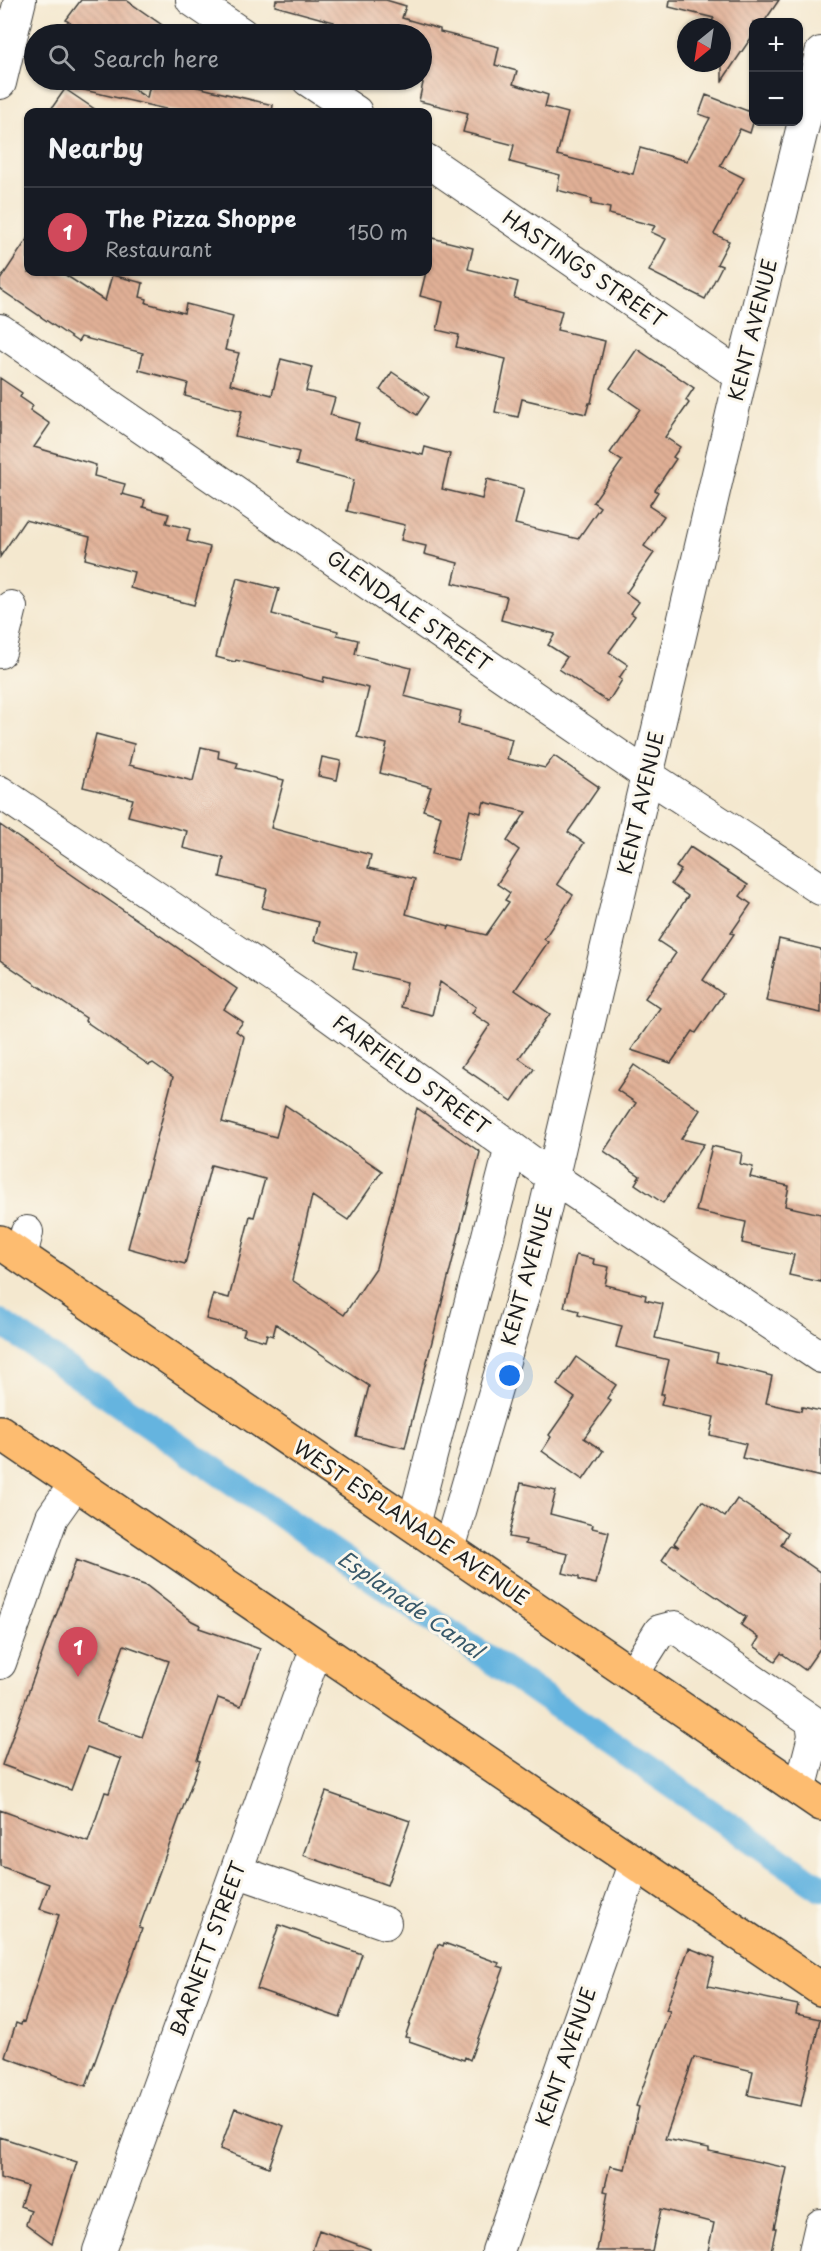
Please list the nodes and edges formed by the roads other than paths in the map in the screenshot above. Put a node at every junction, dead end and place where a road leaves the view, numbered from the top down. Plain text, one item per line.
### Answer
1 (20, 0) edge
2 (192, 0) edge
3 (227, 24) edge
4 (821, 53) edge
5 (0, 83) edge
6 (323, 90) edge
7 (350, 108) edge
8 (432, 164) edge
9 (0, 330) edge
10 (741, 376) junction
11 (10, 607) dead end
12 (0, 652) edge
13 (647, 775) junction
14 (0, 792) edge
15 (821, 889) edge
16 (511, 1147) junction
17 (552, 1177) junction
18 (16, 1244) edge
19 (483, 1257) junction
20 (530, 1271) junction
21 (821, 1358) edge
22 (2, 1440) edge
23 (428, 1472) junction
24 (76, 1483) junction
25 (468, 1483) junction
26 (413, 1525) junction
27 (449, 1549) junction
28 (317, 1647) junction
29 (0, 1663) edge
30 (632, 1674) junction
31 (811, 1797) edge
32 (634, 1864) junction
33 (236, 1870) junction
34 (385, 1923) dead end
35 (821, 1989) edge
36 (821, 2224) edge
37 (99, 2251) edge
38 (498, 2251) edge
39 (815, 2251) edge

1 - 5 street
2 - 3 street
4 - 10 street, KENT AVENUE
6 - 7 street
8 - 10 street, HASTINGS STREET
9 - 13 street, GLENDALE STREET
10 - 13 street, KENT AVENUE
11 - 12 street
13 - 15 street, GLENDALE STREET
13 - 17 street, KENT AVENUE
14 - 16 street, FAIRFIELD STREET
16 - 17 street, FAIRFIELD STREET
16 - 19 street
17 - 20 street, KENT AVENUE
17 - 21 street, FAIRFIELD STREET
18 - 26 main road, WEST ESPLANADE AVENUE
19 - 20 street
19 - 23 street
20 - 25 street, KENT AVENUE
22 - 24 main road
23 - 25 street
23 - 26 street
24 - 28 main road
24 - 29 street
25 - 27 street, KENT AVENUE
26 - 27 main road, WEST ESPLANADE AVENUE
27 - 30 main road, WEST ESPLANADE AVENUE
28 - 32 main road
28 - 33 street, BARNETT STREET
30 - 31 main road, WEST ESPLANADE AVENUE
30 - 31 street
32 - 35 main road
32 - 38 street, KENT AVENUE
33 - 34 street
33 - 37 street, BARNETT STREET
36 - 39 street

